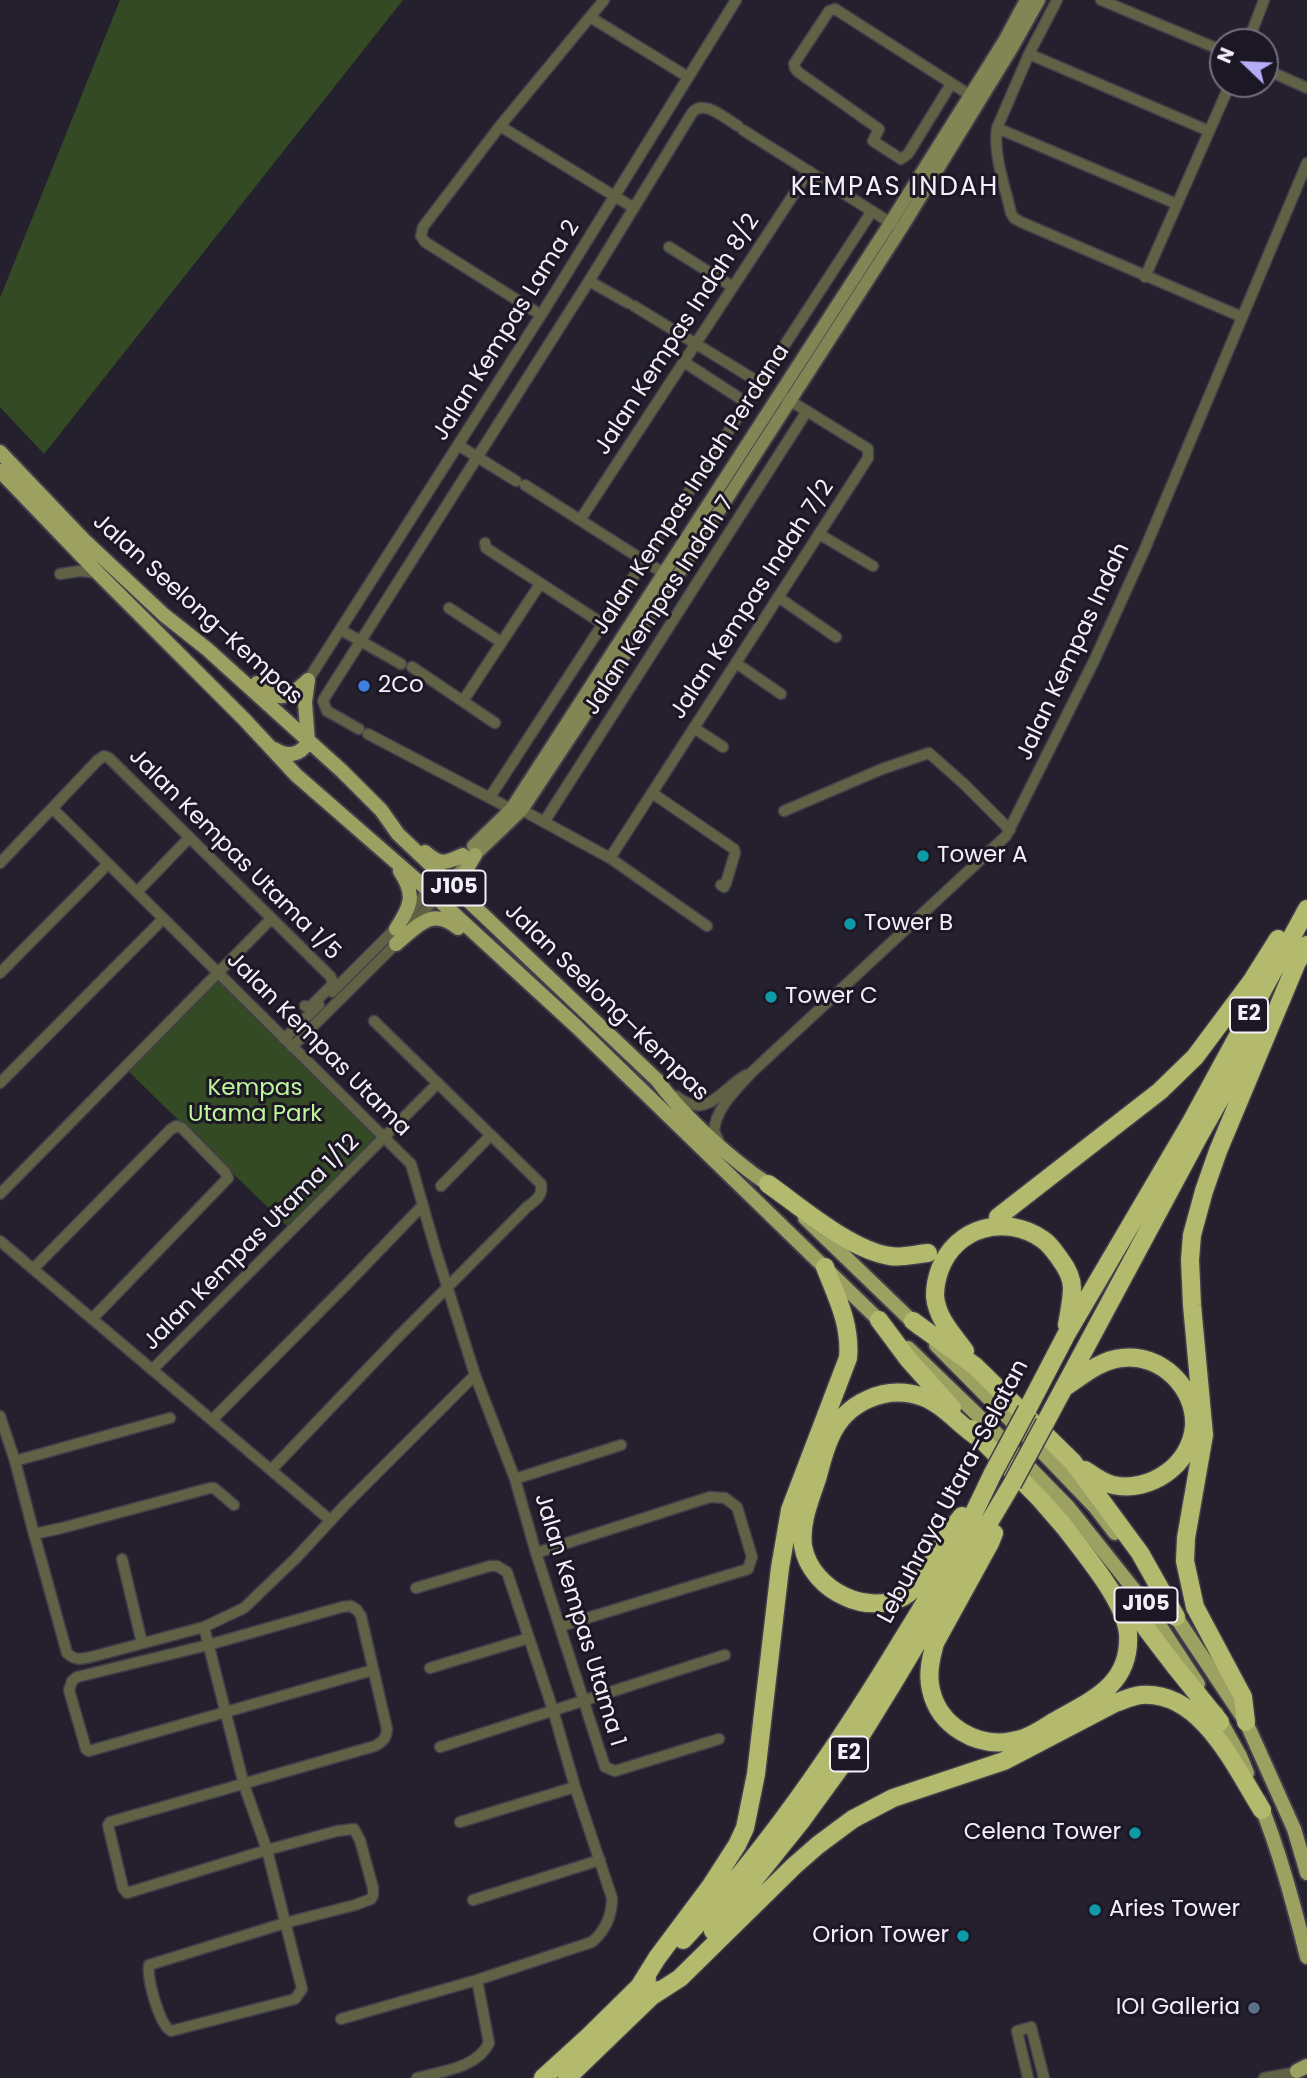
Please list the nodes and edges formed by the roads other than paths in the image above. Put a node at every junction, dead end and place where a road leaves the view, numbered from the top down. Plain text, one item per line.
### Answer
1 (604, 0) edge
2 (736, 0) edge
3 (1026, 0) edge
4 (1039, 0) edge
5 (1057, 0) edge
6 (1101, 0) edge
7 (1264, 0) edge
8 (590, 17) junction
9 (1253, 28) edge
10 (1209, 45) edge
11 (1029, 54) junction
12 (1279, 75) edge
13 (688, 77) junction
14 (951, 84) junction
15 (1307, 88) edge
16 (975, 98) junction
17 (1224, 98) edge
18 (500, 126) junction
19 (997, 128) junction
20 (1209, 131) junction
21 (1307, 163) edge
22 (809, 171) junction
23 (615, 195) junction
24 (1177, 204) junction
25 (634, 208) junction
26 (872, 211) junction
27 (895, 226) junction
28 (669, 247) dead end
29 (1145, 276) junction
30 (589, 281) junction
31 (733, 287) junction
32 (541, 315) junction
33 (1242, 317) junction
34 (696, 344) junction
35 (684, 362) junction
36 (760, 383) junction
37 (785, 398) junction
38 (747, 403) junction
39 (807, 411) junction
40 (458, 445) junction
41 (0, 452) edge
42 (477, 457) junction
43 (0, 471) edge
44 (580, 520) junction
45 (819, 534) junction
46 (485, 543) dead end
47 (644, 561) junction
48 (873, 566) dead end
49 (98, 573) junction
50 (60, 574) dead end
51 (668, 577) junction
52 (540, 584) junction
53 (778, 597) junction
54 (449, 608) dead end
55 (603, 624) junction
56 (341, 630) junction
57 (836, 636) dead end
58 (362, 641) junction
59 (501, 642) junction
60 (206, 649) junction
61 (736, 663) junction
62 (308, 680) junction
63 (781, 694) dead end
64 (463, 701) junction
65 (495, 723) dead end
66 (694, 728) junction
67 (309, 742) junction
68 (270, 747) junction
69 (723, 747) dead end
70 (652, 793) junction
71 (490, 797) junction
72 (53, 809) junction
73 (517, 809) junction
74 (381, 810) junction
75 (784, 811) dead end
76 (544, 822) junction
77 (1010, 830) junction
78 (189, 838) junction
79 (388, 855) junction
80 (469, 855) junction
81 (610, 858) junction
82 (0, 863) edge
83 (108, 864) junction
84 (444, 880) junction
85 (721, 885) dead end
86 (136, 892) junction
87 (432, 894) junction
88 (1307, 894) edge
89 (1307, 909) edge
90 (163, 919) junction
91 (271, 919) junction
92 (707, 926) dead end
93 (396, 936) junction
94 (513, 942) junction
95 (1307, 945) edge
96 (1297, 962) junction
97 (0, 973) edge
98 (218, 973) junction
99 (305, 1006) dead end
100 (374, 1021) dead end
101 (577, 1027) junction
102 (284, 1039) junction
103 (292, 1047) junction
104 (752, 1072) junction
105 (657, 1080) junction
106 (0, 1083) edge
107 (438, 1083) junction
108 (491, 1135) junction
109 (384, 1138) junction
110 (725, 1149) junction
111 (768, 1184) junction
112 (441, 1186) dead end
113 (0, 1194) edge
114 (423, 1205) junction
115 (998, 1217) dead end
116 (0, 1241) edge
117 (928, 1253) dead end
118 (825, 1267) junction
119 (33, 1269) junction
120 (448, 1287) junction
121 (92, 1319) junction
122 (879, 1320) junction
123 (913, 1321) junction
124 (1066, 1335) junction
125 (975, 1366) junction
126 (152, 1370) junction
127 (475, 1375) junction
128 (1063, 1389) junction
129 (0, 1416) edge
130 (170, 1418) dead end
131 (212, 1420) junction
132 (979, 1438) junction
133 (621, 1445) dead end
134 (15, 1461) junction
135 (1073, 1462) junction
136 (271, 1470) junction
137 (993, 1473) junction
138 (515, 1479) junction
139 (1012, 1484) junction
140 (234, 1505) dead end
141 (330, 1520) junction
142 (1060, 1521) junction
143 (34, 1534) junction
144 (536, 1553) junction
145 (122, 1559) dead end
146 (416, 1588) dead end
147 (1176, 1617) junction
148 (561, 1626) junction
149 (204, 1627) junction
150 (529, 1638) junction
151 (142, 1643) junction
152 (208, 1645) junction
153 (725, 1655) dead end
154 (430, 1668) dead end
155 (373, 1670) junction
156 (584, 1700) junction
157 (553, 1710) junction
158 (226, 1713) junction
159 (1220, 1721) junction
160 (1246, 1722) junction
161 (719, 1739) dead end
162 (440, 1747) dead end
163 (244, 1785) junction
164 (575, 1787) junction
165 (1262, 1810) junction
166 (460, 1822) dead end
167 (267, 1850) junction
168 (600, 1860) junction
169 (1307, 1873) edge
170 (473, 1900) dead end
171 (285, 1923) junction
172 (1307, 1957) edge
173 (477, 1980) junction
174 (644, 1993) junction
175 (341, 2019) dead end
176 (1304, 2069) edge
177 (417, 2078) edge
178 (543, 2078) edge
179 (567, 2078) edge
180 (1028, 2078) edge
181 (1044, 2078) edge
182 (1264, 2078) edge

1 - 8 street
2 - 13 street, Jalan Kempas Lama 2
3 - 16 street
4 - 16 street
5 - 11 street
6 - 10 street
7 - 9 street
8 - 13 street
8 - 18 street
11 - 19 street
11 - 20 street
12 - 15 street
13 - 23 street, Jalan Kempas Lama 2
14 - 14 street
14 - 16 street
16 - 27 street, Jalan Kempas Indah Perdana
17 - 20 street
18 - 23 street
18 - 32 street
19 - 24 street
19 - 29 street
20 - 24 street
21 - 33 street, Jalan Kempas Indah
22 - 25 street
22 - 26 street
22 - 31 street, Jalan Kempas Indah 8/2
23 - 25 street
23 - 32 street, Jalan Kempas Lama 2
24 - 29 street
25 - 30 street
26 - 27 street
26 - 36 street
27 - 37 street, Jalan Kempas Indah Perdana
28 - 31 street
29 - 33 street
30 - 34 street
30 - 42 street
31 - 34 street, Jalan Kempas Indah 8/2
32 - 40 street, Jalan Kempas Lama 2
33 - 77 street, Jalan Kempas Indah
34 - 35 street, Jalan Kempas Indah 8/2
34 - 36 street
35 - 38 street
35 - 44 street, Jalan Kempas Indah 8/2
36 - 38 street
37 - 39 street, Jalan Kempas Indah 7/2
37 - 51 street, Jalan Kempas Indah Perdana
38 - 47 street
39 - 45 street, Jalan Kempas Indah 7/2
39 - 76 street, Jalan Kempas Indah 7
40 - 42 street
40 - 56 street, Jalan Kempas Lama 2
41 - 60 main road, Jalan Seelong–Kempas / J105
42 - 44 street
42 - 58 street
43 - 49 main road, Jalan Seelong–Kempas / J105
44 - 47 street
45 - 48 street
45 - 53 street, Jalan Kempas Indah 7/2
46 - 52 street
47 - 51 street
47 - 55 street
49 - 50 street
49 - 68 main road, Jalan Seelong–Kempas / J105
51 - 73 street, Jalan Kempas Indah Perdana
52 - 55 street
52 - 59 street
53 - 57 street
53 - 61 street, Jalan Kempas Indah 7/2
54 - 59 street
55 - 71 street
56 - 58 street
56 - 62 street, Jalan Kempas Lama 2
58 - 64 street
58 - 71 street
59 - 64 street
60 - 62 main road
60 - 67 main road, Jalan Seelong–Kempas / J105
61 - 63 street
61 - 66 street, Jalan Kempas Indah 7/2
62 - 67 main road
64 - 65 street
66 - 69 street
66 - 70 street, Jalan Kempas Indah 7/2
67 - 68 main road
67 - 74 main road, Jalan Seelong–Kempas / J105
68 - 79 main road, Jalan Seelong–Kempas / J105
70 - 81 street, Jalan Kempas Indah 7/2
70 - 85 street
71 - 73 street
72 - 78 street, Jalan Kempas Utama 1/5
72 - 82 street
72 - 83 street, Jalan Kempas Utama
73 - 76 street
73 - 80 street, Jalan Kempas Indah Perdana
74 - 80 main road
74 - 84 main road, Jalan Seelong–Kempas / J105
75 - 77 street
76 - 81 street
77 - 104 street, Jalan Kempas Indah
78 - 86 street
78 - 91 street, Jalan Kempas Utama 1/5
79 - 87 main road, Jalan Seelong–Kempas / J105
79 - 93 main road
80 - 84 street, Jalan Kempas Indah Perdana
80 - 94 main road
81 - 92 street
83 - 86 street, Jalan Kempas Utama
83 - 97 street
84 - 87 street, Jalan Kempas Indah Perdana
84 - 94 main road, Jalan Seelong–Kempas / J105
86 - 90 street, Jalan Kempas Utama
87 - 93 street
87 - 101 main road, Jalan Seelong–Kempas / J105
88 - 115 highway
89 - 124 highway, Lebuhraya Utara–Selatan / E2
90 - 98 street, Jalan Kempas Utama
90 - 106 street
91 - 98 street
91 - 99 street, Jalan Kempas Utama 1/5
93 - 101 main road
93 - 102 street
93 - 103 street
94 - 105 main road, Jalan Seelong–Kempas / J105
95 - 96 highway, Lebuhraya Utara–Selatan / E2
96 - 128 highway, Lebuhraya Utara–Selatan / E2
96 - 160 highway
98 - 102 street, Jalan Kempas Utama
98 - 113 street
100 - 107 street
101 - 118 main road, Jalan Seelong–Kempas / J105
102 - 103 street, Jalan Kempas Utama
103 - 109 street, Jalan Kempas Utama
104 - 105 street
104 - 110 street
105 - 110 main road, Jalan Seelong–Kempas / J105
107 - 108 street
107 - 109 street, Jalan Kempas Utama 1/12
108 - 112 street
108 - 120 street
109 - 114 street, Jalan Kempas Utama
109 - 126 street, Jalan Kempas Utama 1/12
110 - 111 main road, Jalan Seelong–Kempas / J105
111 - 117 highway
111 - 123 main road, Jalan Seelong–Kempas / J105
114 - 120 street, Jalan Kempas Utama
114 - 131 street
116 - 119 street
118 - 122 main road, Jalan Seelong–Kempas / J105
118 - 174 highway
119 - 121 street
119 - 121 street
120 - 127 street, Jalan Kempas Utama
120 - 136 street
121 - 126 street
122 - 132 highway
122 - 159 main road, J105
123 - 125 highway
123 - 147 main road, J105
124 - 125 highway
124 - 137 highway, Lebuhraya Utara–Selatan / E2, bridge
125 - 135 highway
126 - 131 street
127 - 138 street, Jalan Kempas Utama
127 - 141 street
128 - 135 highway
128 - 139 highway, Lebuhraya Utara–Selatan / E2, bridge
129 - 134 street
130 - 134 street
131 - 136 street
132 - 137 highway
132 - 142 highway
133 - 138 street
134 - 143 street
135 - 147 highway
136 - 141 street
137 - 174 highway, Lebuhraya Utara–Selatan / E2
138 - 144 street, Jalan Kempas Utama 1
139 - 142 highway
139 - 174 highway, Lebuhraya Utara–Selatan / E2
140 - 143 street
141 - 149 street
142 - 159 highway
143 - 151 street
144 - 148 street, Jalan Kempas Utama 1
144 - 148 street
145 - 151 street
146 - 150 street
147 - 160 main road, J105
148 - 156 street, Jalan Kempas Utama 1
149 - 151 street
149 - 152 street
150 - 154 street
150 - 157 street
152 - 155 street
152 - 158 street
152 - 158 street
153 - 156 street
155 - 158 street
155 - 163 street
156 - 157 street
156 - 161 street, Jalan Kempas Utama 1
157 - 162 street
157 - 164 street
158 - 163 street
159 - 165 main road, J105
160 - 169 main road, J105
163 - 167 street
163 - 167 street
164 - 166 street
164 - 168 street
165 - 172 main road, J105
165 - 174 highway
167 - 171 street
167 - 171 street
168 - 170 street
168 - 173 street
171 - 171 street
173 - 175 street
173 - 177 street
174 - 178 highway, Lebuhraya Utara–Selatan / E2
174 - 179 highway, Lebuhraya Utara–Selatan / E2
176 - 182 street
180 - 181 street

